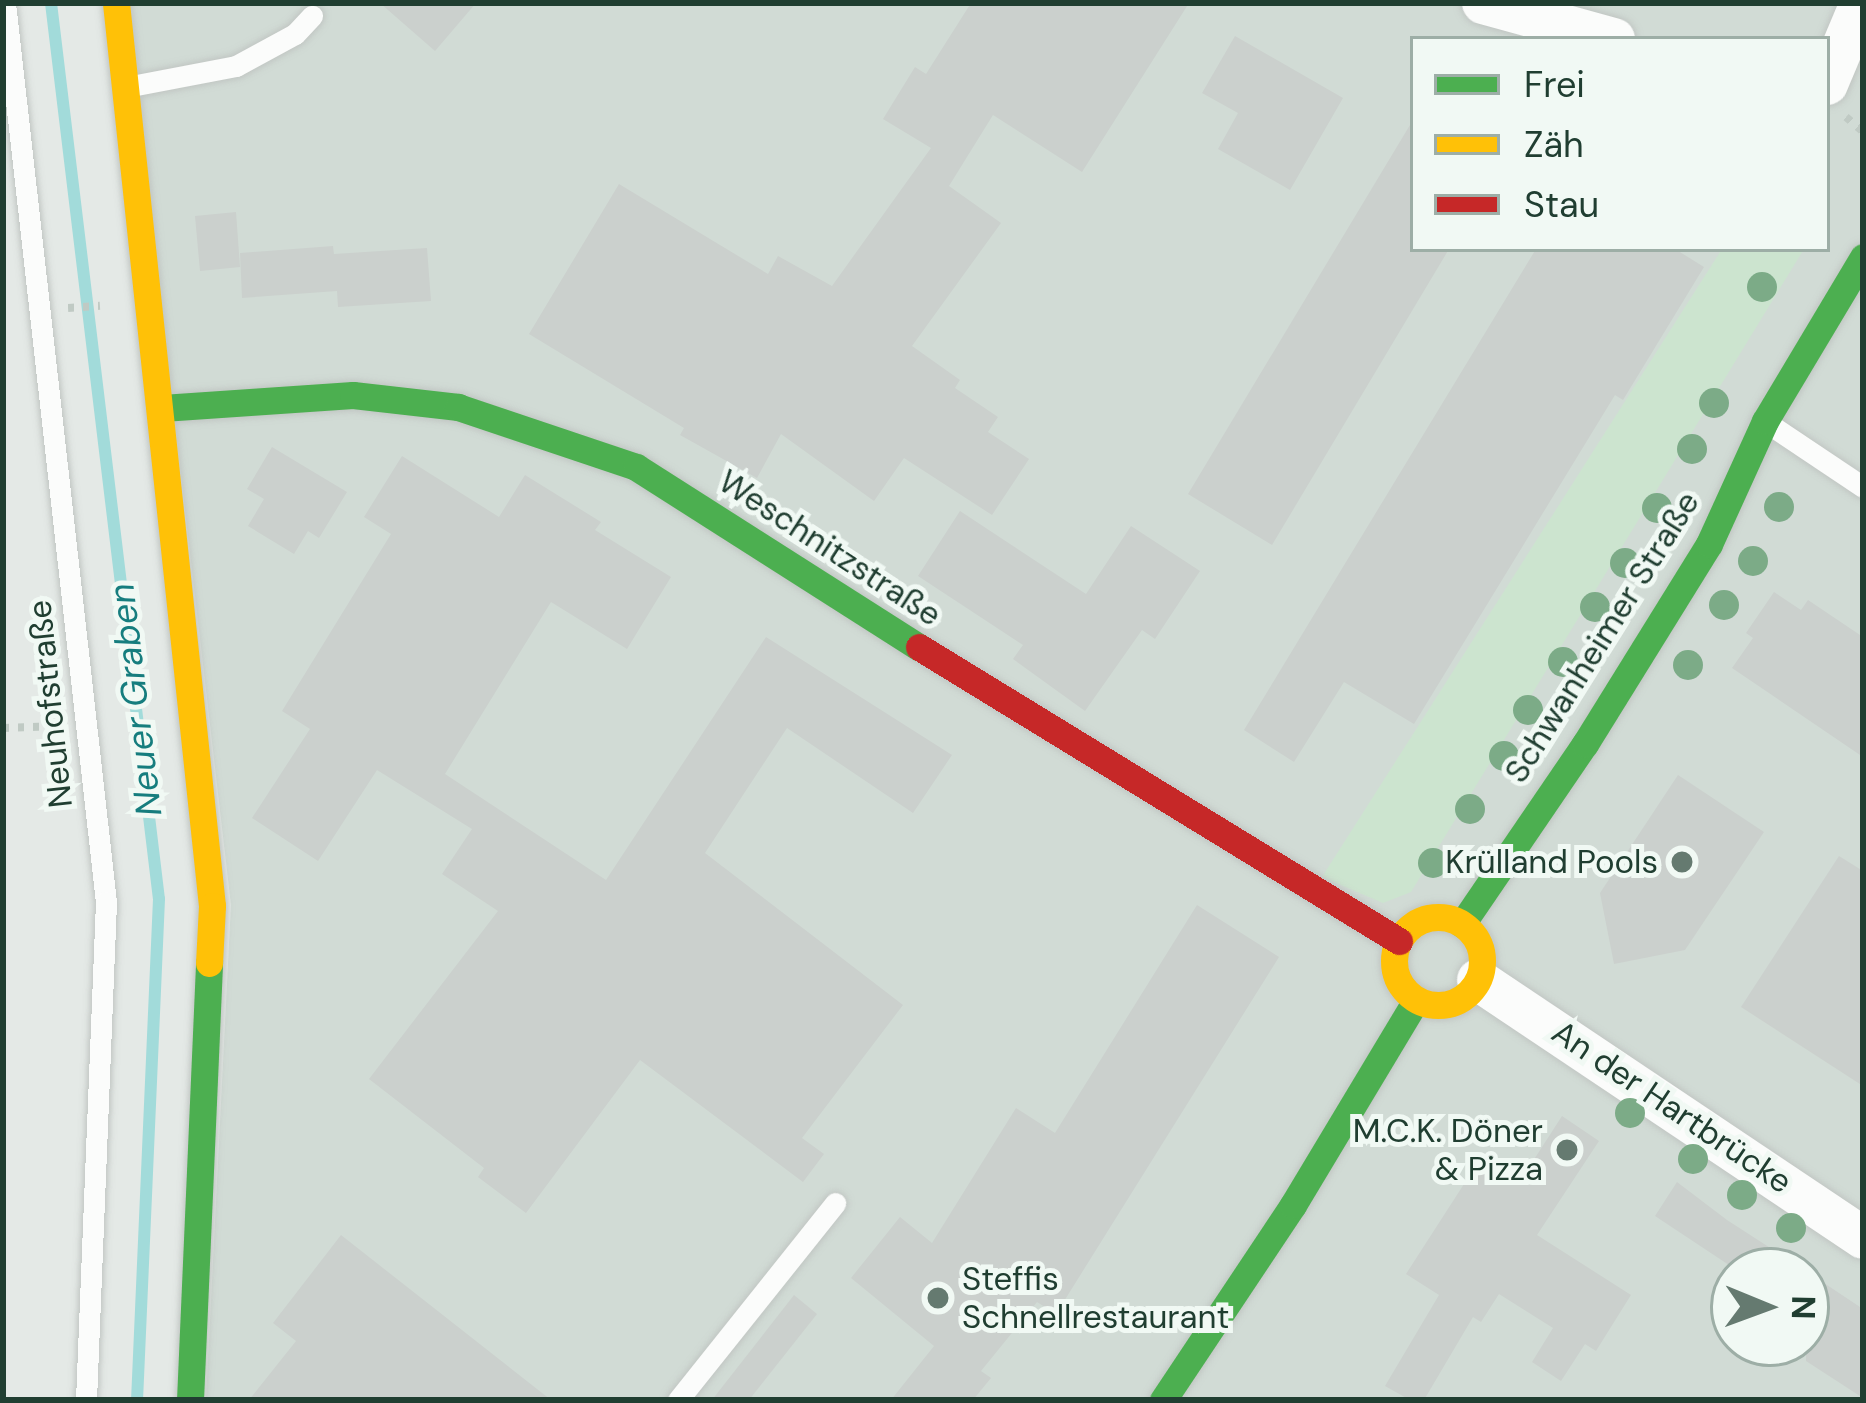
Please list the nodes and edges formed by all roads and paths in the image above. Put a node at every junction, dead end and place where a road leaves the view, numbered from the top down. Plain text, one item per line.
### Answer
1 (4, 3) edge
2 (116, 3) edge
3 (1483, 3) edge
4 (1861, 3) edge
5 (312, 16) dead end
6 (1603, 36) edge
7 (1830, 77) edge
8 (126, 87) junction
9 (1863, 257) edge
10 (110, 305) dead end
11 (67, 308) dead end
12 (162, 408) junction
13 (1765, 421) junction
14 (1863, 488) edge
15 (90, 725) junction
16 (3, 728) edge
17 (1462, 924) junction
18 (1400, 941) junction
19 (1478, 980) junction
20 (1417, 1000) junction
21 (835, 1203) dead end
22 (1863, 1238) edge
23 (86, 1400) edge
24 (190, 1400) edge
25 (678, 1400) edge
26 (1163, 1400) edge

1 - 15 lane, Neuhofstraße
2 - 8 street
3 - 6 street
4 - 7 street
5 - 8 lane
8 - 12 street
9 - 13 street, Schwanheimer Straße
10 - 11 path
12 - 18 street, Weschnitzstraße
12 - 24 street
13 - 14 lane
13 - 17 street, Schwanheimer Straße
15 - 16 path
15 - 23 lane, Neuhofstraße
17 - 18 street
17 - 19 street
18 - 20 street
19 - 20 street
19 - 22 street, An der Hartbrücke
20 - 26 street
21 - 25 lane

